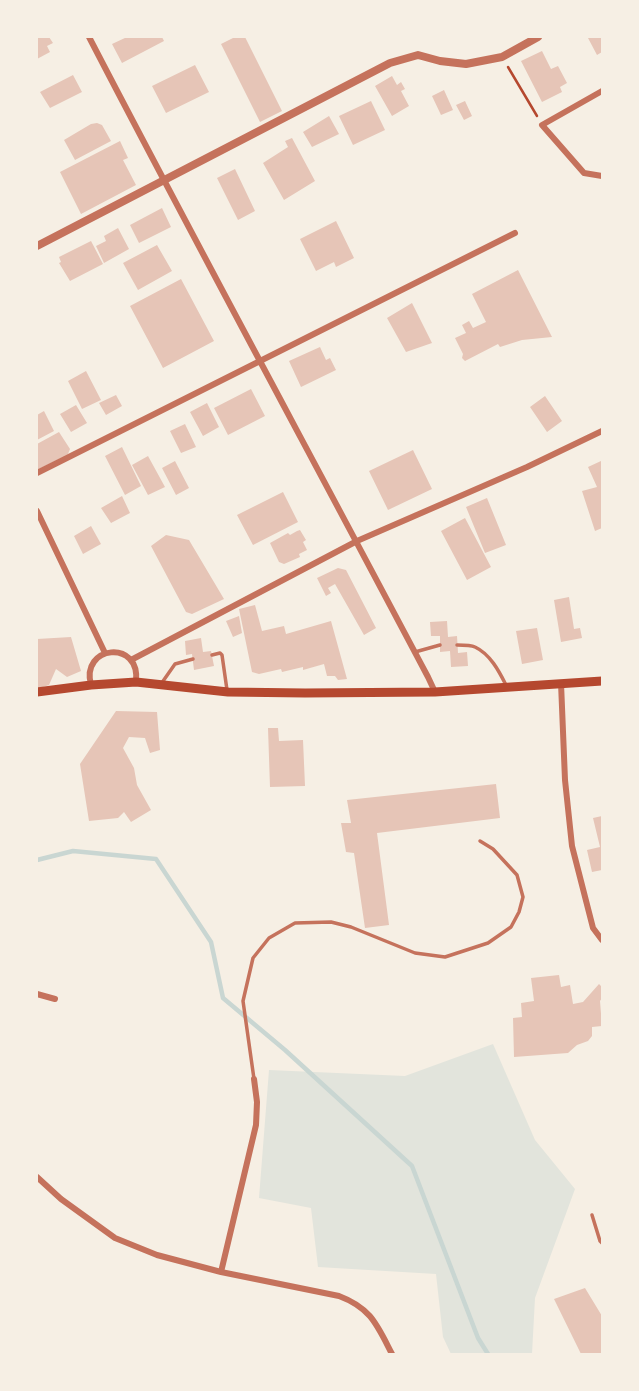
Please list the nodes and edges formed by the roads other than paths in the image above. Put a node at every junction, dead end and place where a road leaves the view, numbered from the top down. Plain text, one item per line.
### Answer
1 (89, 37) edge
2 (538, 37) edge
3 (602, 91) edge
4 (602, 176) edge
5 (163, 180) junction
6 (515, 233) dead end
7 (37, 246) edge
8 (258, 361) junction
9 (602, 431) edge
10 (37, 473) edge
11 (37, 511) edge
12 (357, 541) junction
13 (440, 645) dead end
14 (457, 645) dead end
15 (415, 652) junction
16 (105, 653) junction
17 (212, 655) dead end
18 (193, 659) dead end
19 (131, 660) junction
20 (602, 681) edge
21 (136, 682) junction
22 (561, 683) junction
23 (161, 684) junction
24 (91, 685) junction
25 (506, 687) junction
26 (37, 692) edge
27 (228, 692) junction
28 (435, 692) junction
29 (480, 841) dead end
30 (602, 940) edge
31 (37, 994) edge
32 (55, 999) dead end
33 (254, 1079) joint
34 (37, 1177) edge
35 (592, 1215) dead end
36 (602, 1243) edge
37 (221, 1272) junction
38 (392, 1354) edge

1 - 5 street
2 - 5 street
3 - 4 street
5 - 7 street
5 - 8 street
6 - 8 street
8 - 10 street
8 - 12 street
9 - 12 street
11 - 16 street
12 - 15 street
12 - 19 street
13 - 15 lane
14 - 25 lane
15 - 28 street
16 - 19 street
16 - 24 street
17 - 27 lane
18 - 23 lane
19 - 21 street
20 - 22 main road
21 - 23 main road
21 - 24 main road
22 - 25 main road
22 - 30 street
23 - 27 main road
24 - 26 main road
25 - 28 main road
27 - 28 main road
29 - 33 lane
31 - 32 street
33 - 37 street
34 - 37 street
35 - 36 lane
37 - 38 street

